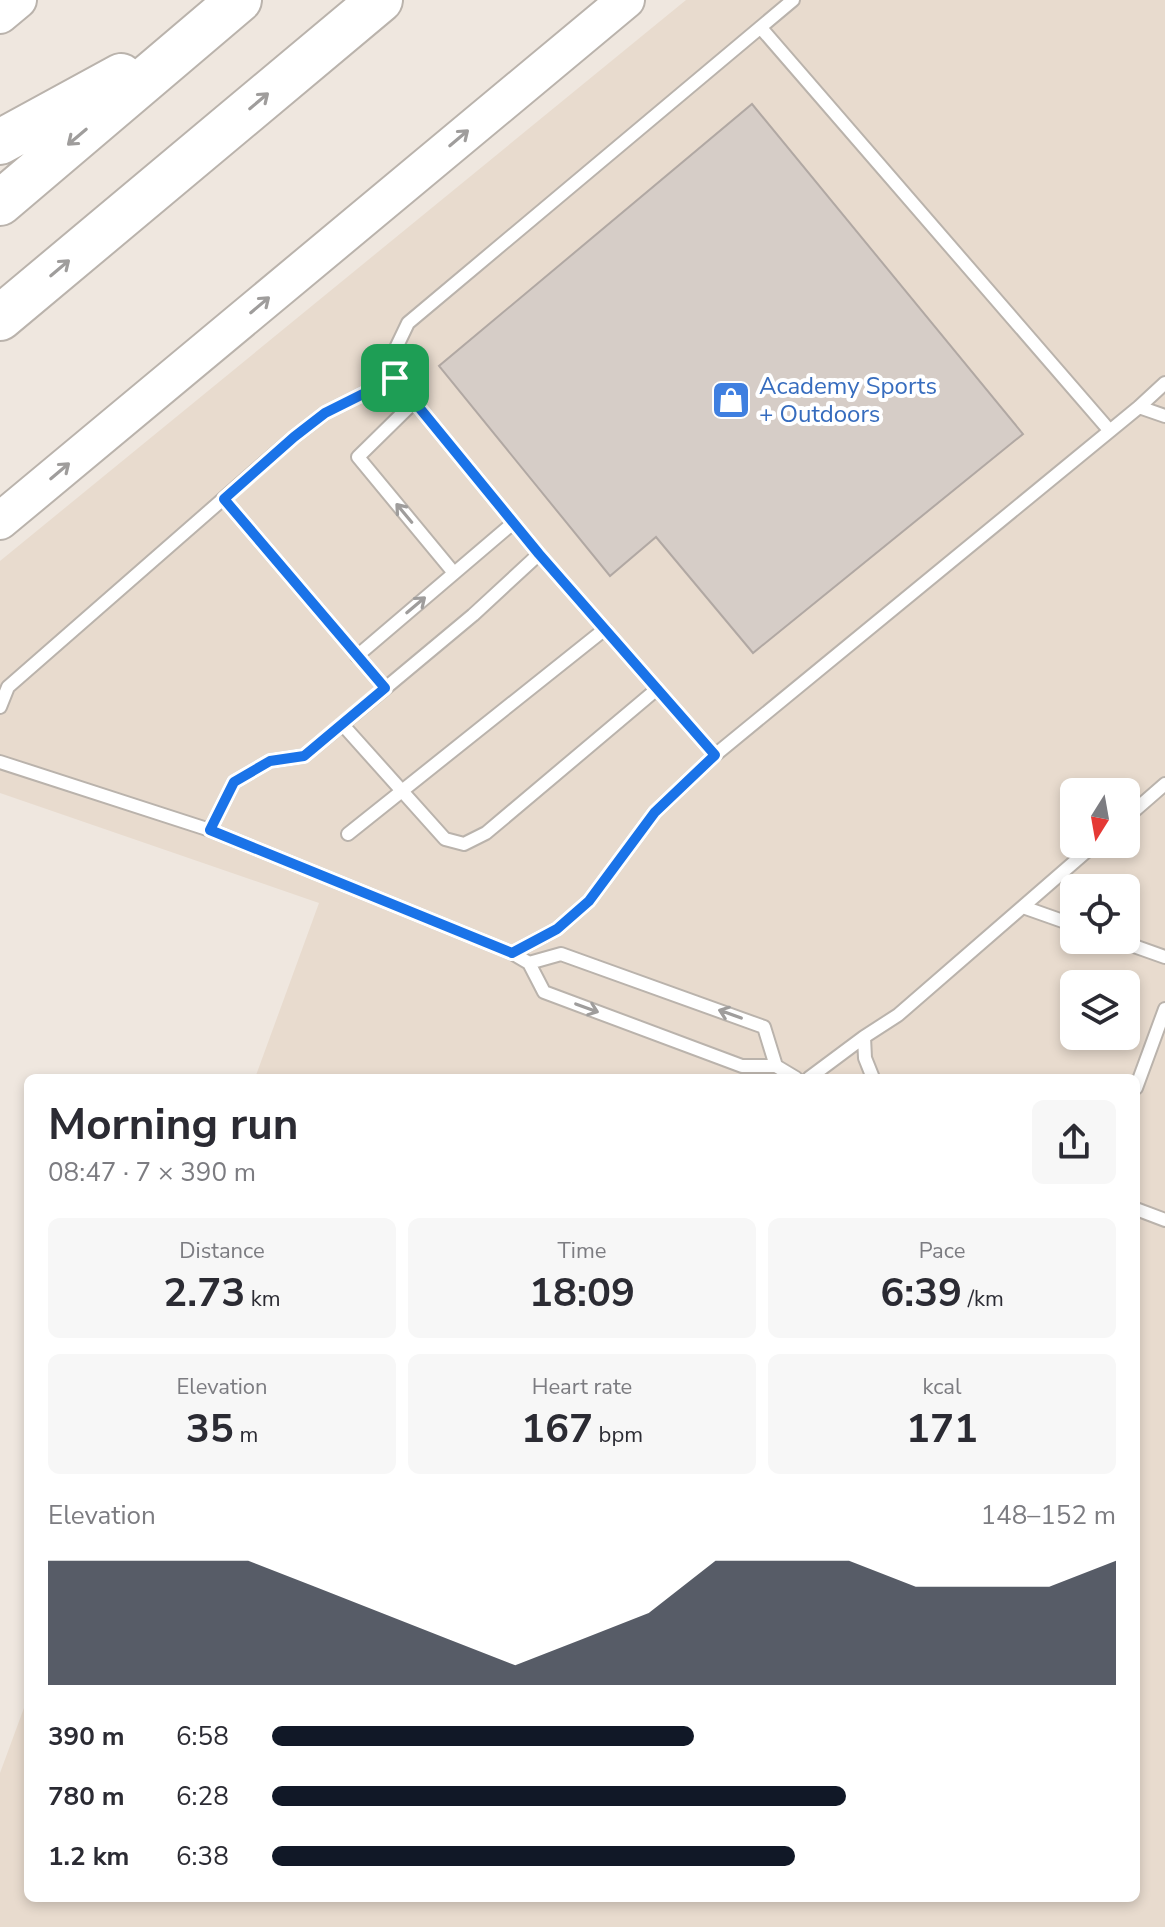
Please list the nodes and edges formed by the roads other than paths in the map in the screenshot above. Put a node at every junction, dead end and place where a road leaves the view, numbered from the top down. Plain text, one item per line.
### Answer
1 (18, 0) edge
2 (239, 0) edge
3 (380, 0) edge
4 (626, 0) edge
5 (793, 0) edge
6 (0, 15) edge
7 (761, 28) junction
8 (200, 32) junction
9 (0, 142) edge
10 (0, 203) edge
11 (0, 318) edge
12 (395, 378) junction
13 (1165, 383) edge
14 (414, 402) junction
15 (1139, 407) junction
16 (1165, 416) edge
17 (1110, 431) junction
18 (224, 499) junction
19 (0, 521) edge
20 (513, 523) junction
21 (539, 554) junction
22 (454, 573) junction
23 (605, 629) junction
24 (357, 656) junction
25 (385, 688) junction
26 (657, 689) junction
27 (0, 707) edge
28 (342, 724) junction
29 (715, 755) junction
30 (0, 762) edge
31 (1165, 784) edge
32 (401, 792) junction
33 (1140, 806) edge
34 (210, 830) junction
35 (348, 834) dead end
36 (1079, 858) edge
37 (1023, 907) junction
38 (1060, 920) edge
39 (1140, 948) edge
40 (512, 953) junction
41 (1165, 957) edge
42 (529, 963) junction
43 (1165, 1009) edge
44 (864, 1037) junction
45 (776, 1066) junction
46 (789, 1074) edge
47 (814, 1074) edge
48 (871, 1074) edge
49 (1140, 1077) edge
50 (1140, 1211) edge
51 (1165, 1220) edge

1 - 6 main road
2 - 8 highway
11 -> 3 highway
19 -> 4 main road
5 - 7 lane
7 - 12 lane
7 - 17 lane
8 - 9 highway
8 -> 10 highway
12 - 14 lane
12 - 18 lane
13 - 15 lane
14 - 20 lane
22 -> 14 lane
15 - 16 lane
15 - 17 lane
17 - 29 lane
18 - 24 lane
18 - 27 lane
20 - 21 lane
20 - 22 lane
21 - 23 lane
21 - 25 lane
24 -> 22 lane
23 - 26 lane
23 - 32 lane
24 - 25 lane
25 - 28 lane
26 - 29 lane
26 - 32 lane
28 - 32 lane
28 - 34 lane
29 - 40 lane
30 - 34 lane
31 - 33 lane
32 - 35 lane
34 - 40 lane
36 - 37 lane
37 - 38 lane
37 - 44 lane
39 - 41 lane
40 - 42 lane
42 -> 45 lane
45 -> 42 lane
43 - 49 lane
44 - 47 lane
44 - 48 lane
45 - 46 lane
50 - 51 lane

